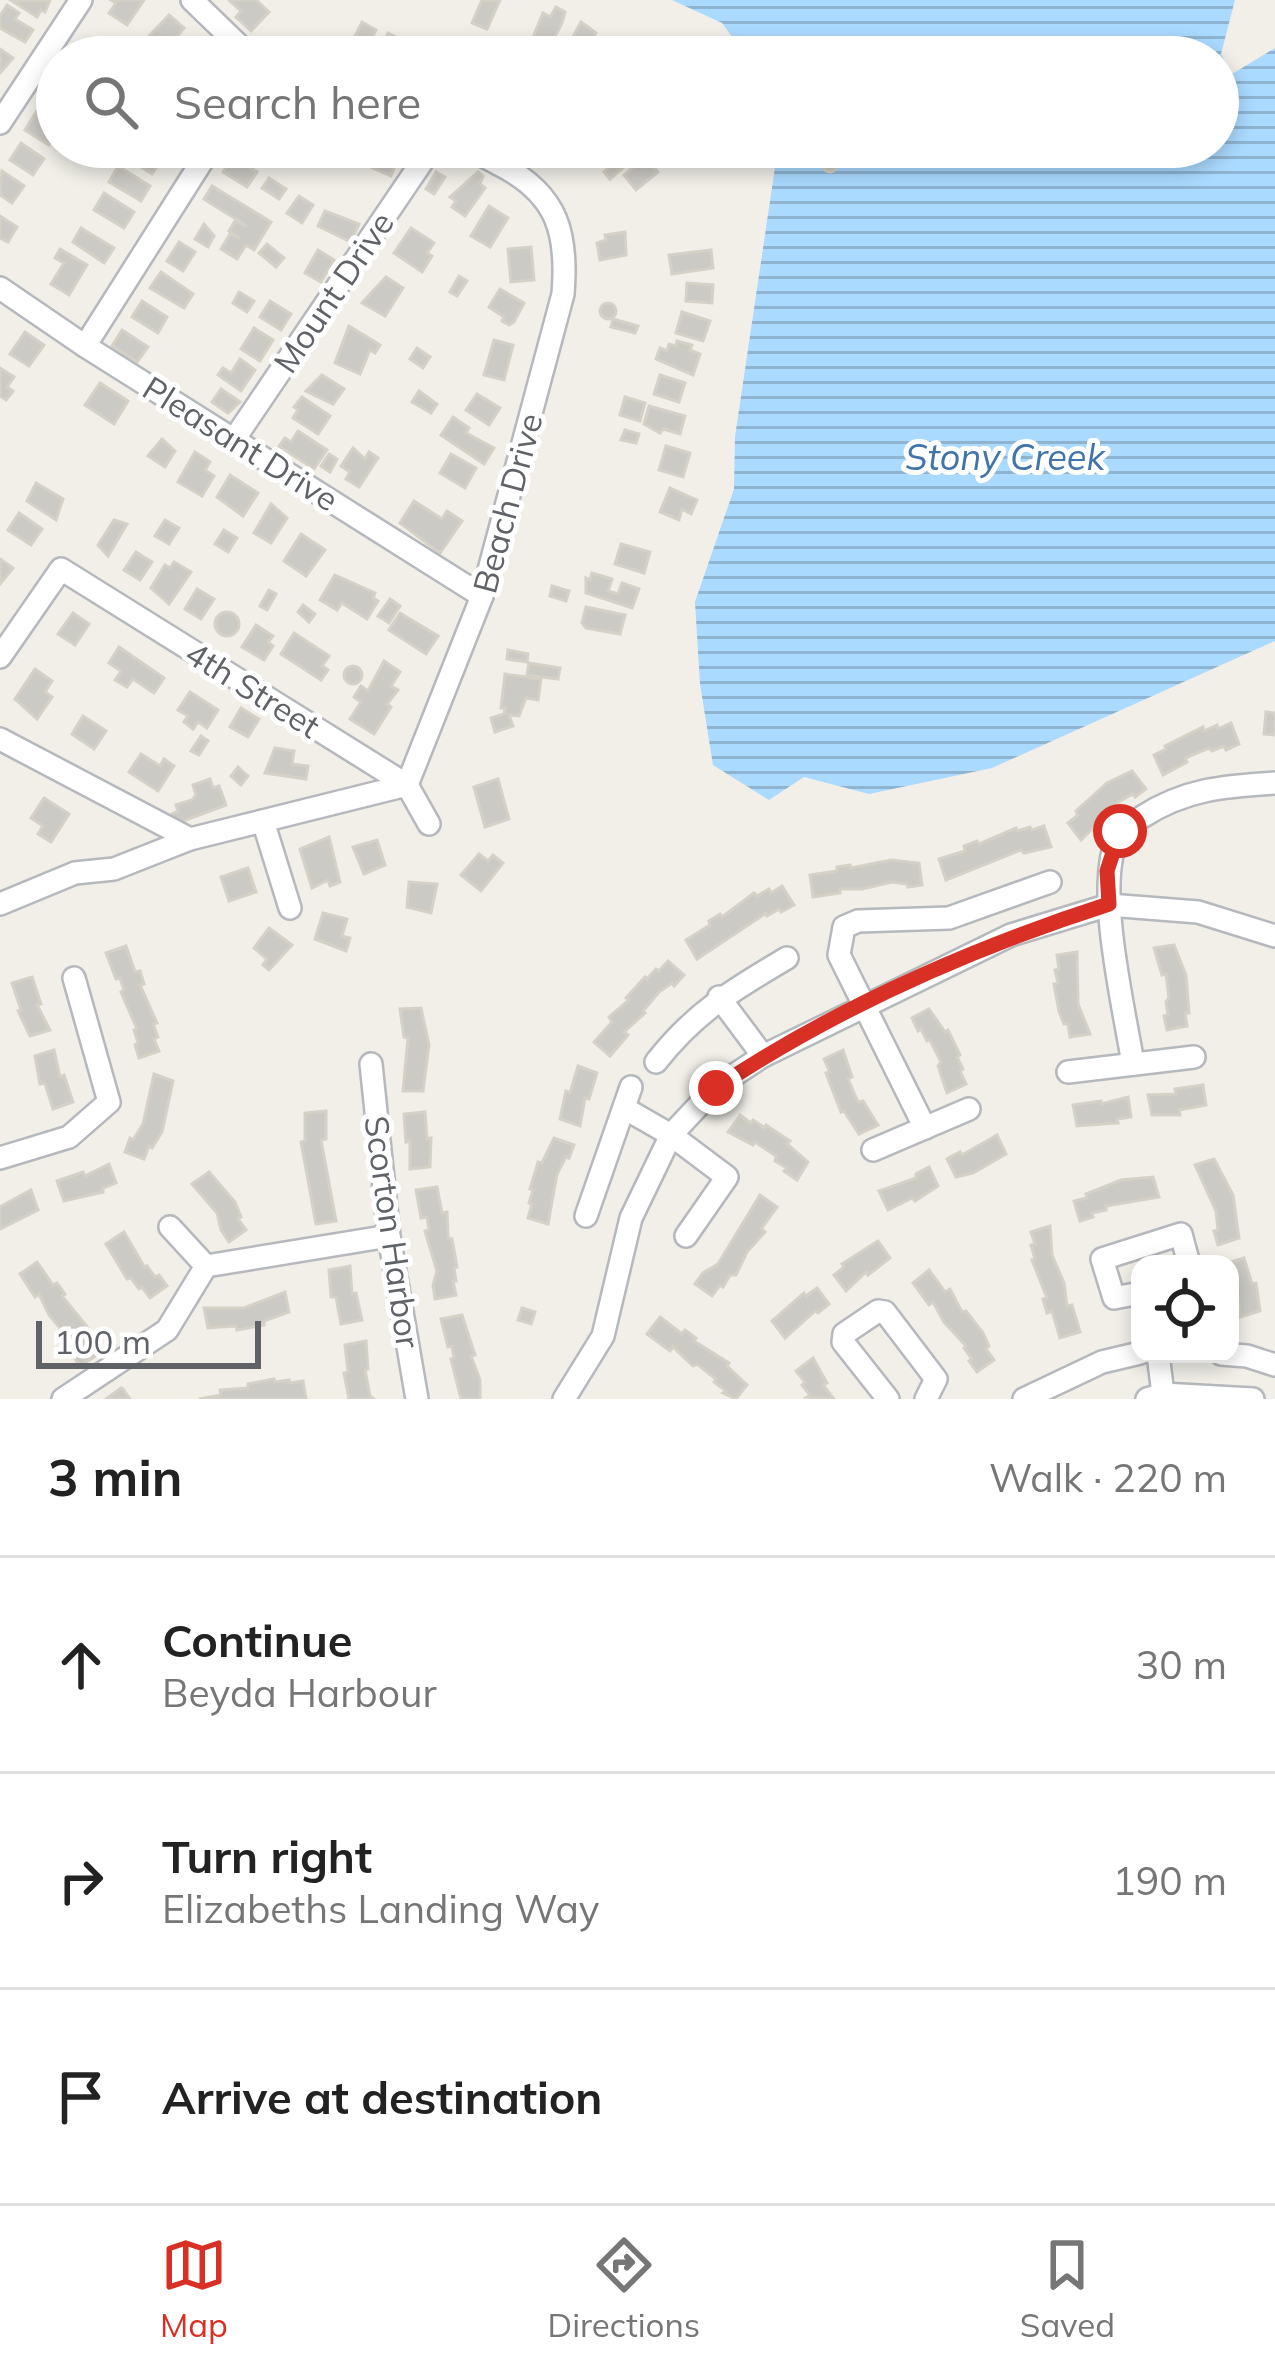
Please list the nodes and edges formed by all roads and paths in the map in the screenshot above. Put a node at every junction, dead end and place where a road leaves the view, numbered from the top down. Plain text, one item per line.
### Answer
1 (81, 0) edge
2 (192, 0) edge
3 (57, 36) edge
4 (229, 36) edge
5 (36, 68) edge
6 (0, 123) edge
7 (198, 168) edge
8 (418, 168) edge
9 (503, 168) edge
10 (0, 288) edge
11 (85, 346) junction
12 (235, 438) junction
13 (482, 596) junction
14 (0, 656) edge
15 (0, 739) edge
16 (1275, 783) edge
17 (407, 784) junction
18 (263, 821) junction
19 (429, 824) dead end
20 (190, 839) junction
21 (1050, 881) dead end
22 (0, 904) edge
23 (1109, 904) junction
24 (290, 908) dead end
25 (1275, 936) edge
26 (787, 958) dead end
27 (74, 978) dead end
28 (719, 998) junction
29 (863, 1004) junction
30 (763, 1056) junction
31 (1194, 1057) dead end
32 (656, 1062) dead end
33 (371, 1064) dead end
34 (1133, 1064) junction
35 (1068, 1072) dead end
36 (969, 1109) dead end
37 (925, 1128) junction
38 (670, 1135) junction
39 (873, 1150) dead end
40 (0, 1158) edge
41 (586, 1216) dead end
42 (170, 1227) dead end
43 (389, 1236) junction
44 (686, 1236) dead end
45 (1187, 1255) edge
46 (206, 1266) junction
47 (1131, 1295) edge
48 (1131, 1355) edge
49 (1239, 1358) edge
50 (1157, 1363) edge
51 (1275, 1365) edge
52 (1155, 1396) edge
53 (570, 1397) edge
54 (63, 1399) edge
55 (417, 1399) edge
56 (888, 1399) edge
57 (926, 1399) edge
58 (1024, 1399) edge
59 (1253, 1399) edge

1 - 3 street
2 - 4 street
5 - 6 street
7 - 11 street
8 - 12 street, Mount Drive
9 - 13 street, Beach Drive
10 - 11 street, Pleasant Drive
11 - 12 street, Pleasant Drive
12 - 13 street, Pleasant Drive
13 - 17 street, Beach Drive
14 - 17 street, 4th Street
15 - 20 street
16 - 23 street
17 - 18 street
17 - 19 street, 4th Street
18 - 20 street
18 - 24 street
20 - 22 street
21 - 29 street
23 - 25 street
23 - 29 street
23 - 34 street
26 - 28 street
27 - 40 street
28 - 30 street
28 - 32 street
29 - 30 street
29 - 37 street
30 - 38 street
31 - 34 street
33 - 43 street, Scorton Harbor
34 - 35 street
36 - 37 street
37 - 39 street
38 - 41 street
38 - 44 street
38 - 53 street
42 - 46 street
43 - 46 street
43 - 55 street, Scorton Harbor
45 - 47 street
46 - 54 street
48 - 58 street
49 - 51 street
50 - 52 street
52 - 59 street
56 - 57 street

